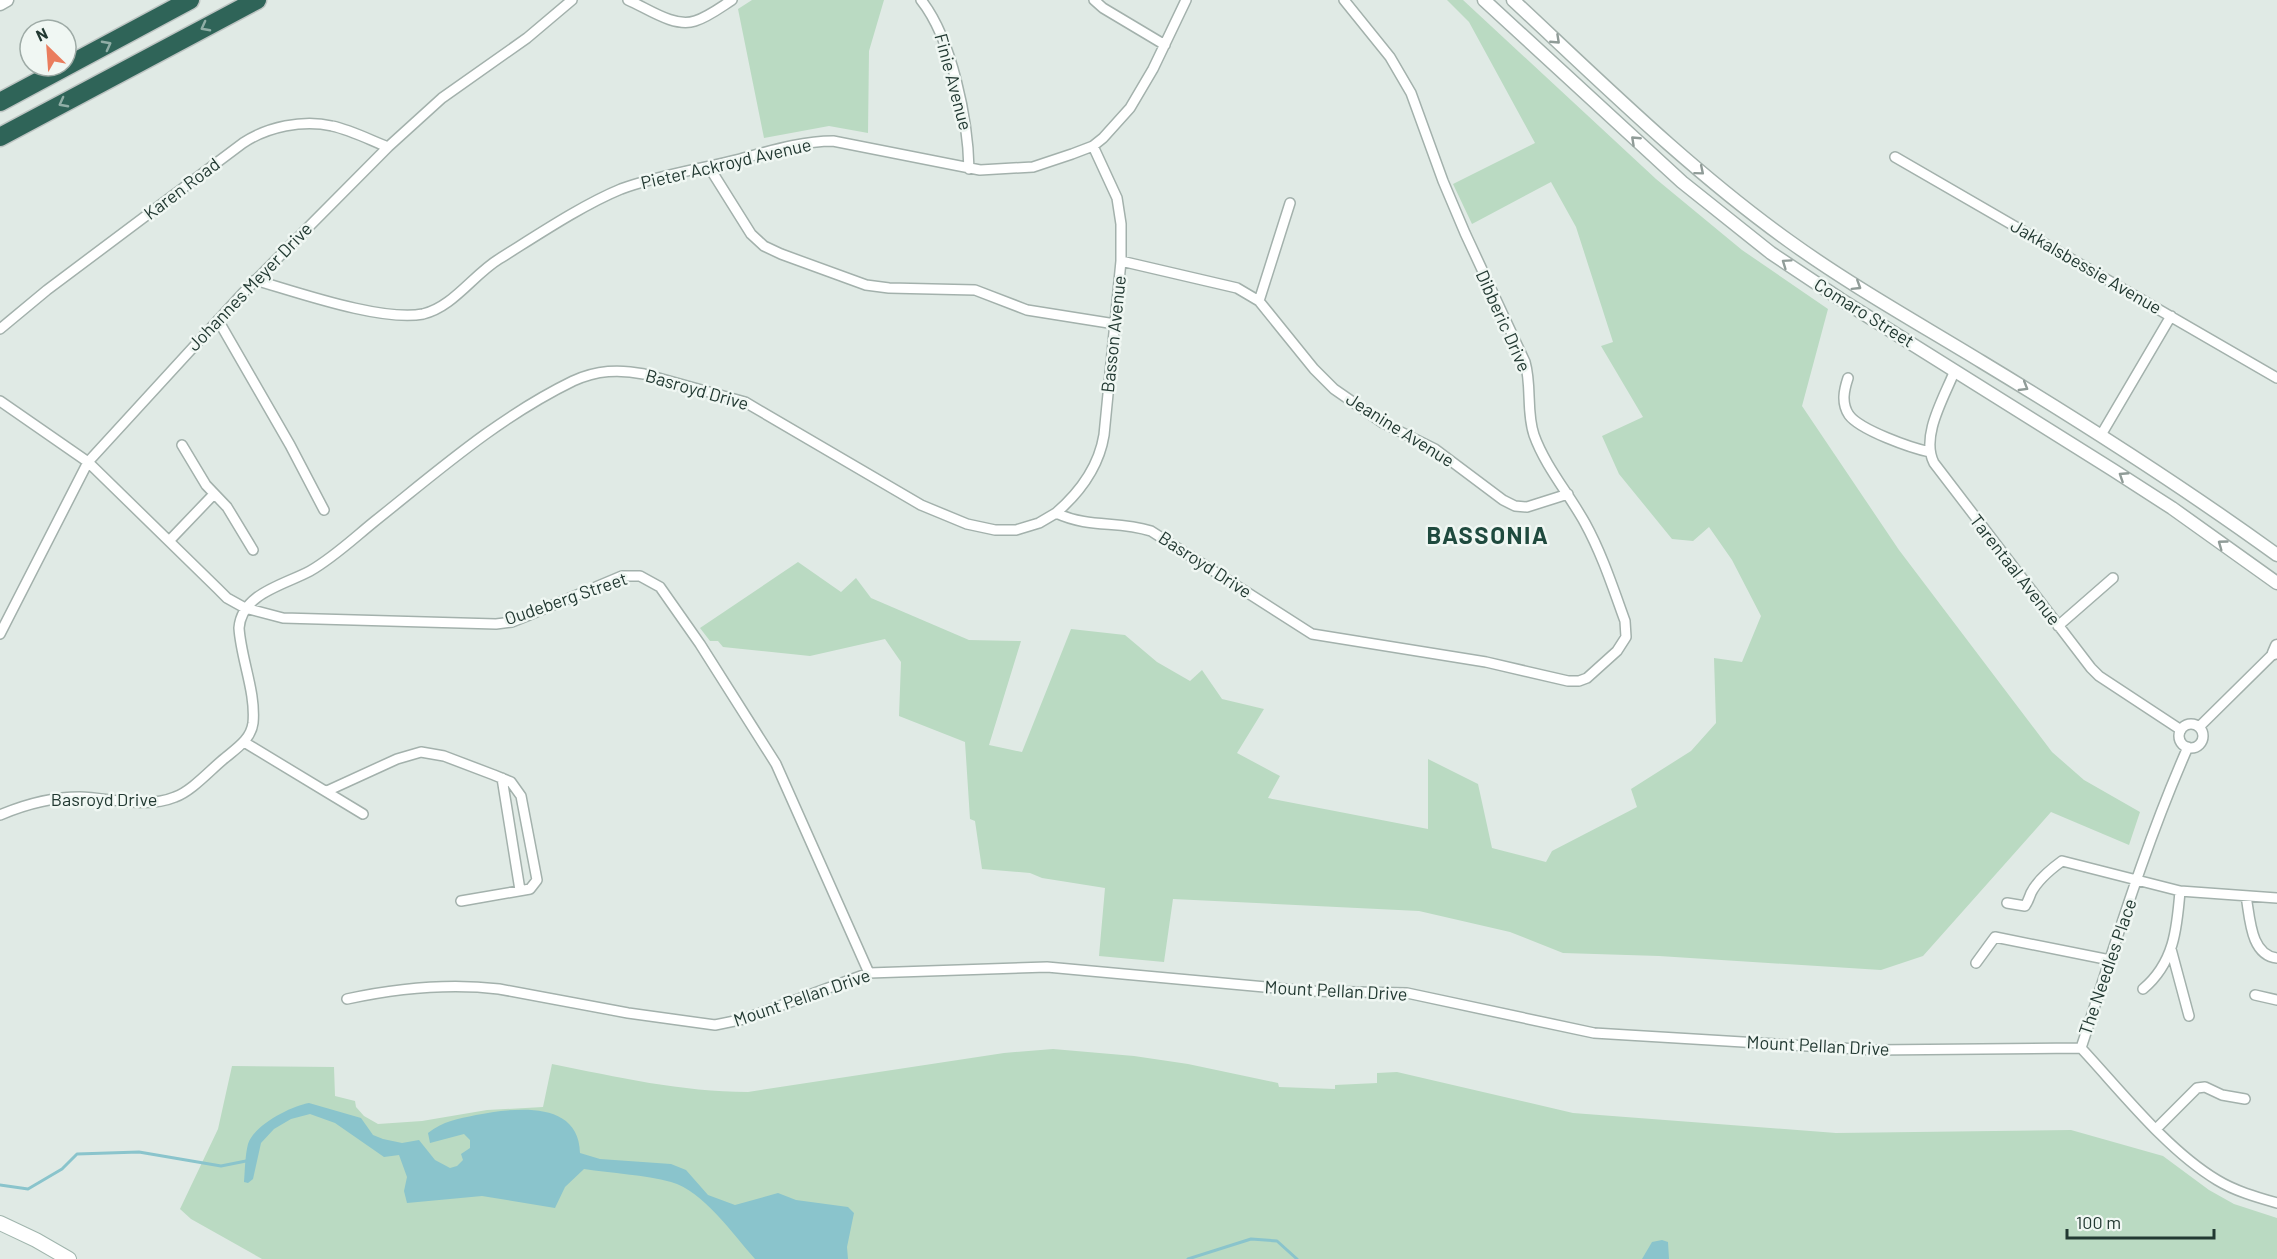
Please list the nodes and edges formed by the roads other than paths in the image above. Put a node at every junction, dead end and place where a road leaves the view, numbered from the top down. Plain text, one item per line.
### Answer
1 (7, 0) edge
2 (190, 0) edge
3 (257, 0) edge
4 (572, 0) edge
5 (628, 0) edge
6 (732, 0) edge
7 (921, 0) edge
8 (1094, 0) edge
9 (1186, 0) edge
10 (1344, 0) edge
11 (1484, 0) edge
12 (1513, 0) edge
13 (0, 4) edge
14 (1165, 45) junction
15 (0, 102) edge
16 (0, 137) edge
17 (1093, 146) junction
18 (388, 147) junction
19 (1895, 157) dead end
20 (709, 167) junction
21 (969, 169) junction
22 (1290, 203) dead end
23 (1121, 261) junction
24 (255, 280) junction
25 (1259, 301) junction
26 (2170, 316) junction
27 (218, 320) junction
28 (1114, 324) junction
29 (0, 329) edge
30 (1955, 370) junction
31 (1848, 378) dead end
32 (2277, 378) edge
33 (0, 401) edge
34 (2101, 435) junction
35 (182, 445) dead end
36 (1930, 452) junction
37 (88, 462) junction
38 (214, 494) junction
39 (1568, 494) junction
40 (324, 510) dead end
41 (1056, 513) junction
42 (169, 541) junction
43 (253, 550) dead end
44 (2277, 555) edge
45 (2113, 578) dead end
46 (2273, 581) edge
47 (2277, 593) edge
48 (245, 608) junction
49 (2058, 626) junction
50 (0, 634) edge
51 (2276, 649) edge
52 (1617, 651) joint
53 (2199, 727) junction
54 (2181, 730) junction
55 (244, 742) junction
56 (2188, 747) junction
57 (501, 778) junction
58 (327, 791) junction
59 (363, 814) dead end
60 (0, 815) edge
61 (2136, 883) junction
62 (520, 890) junction
63 (2180, 891) junction
64 (2246, 896) junction
65 (2277, 898) edge
66 (461, 901) dead end
67 (2007, 903) dead end
68 (2170, 949) junction
69 (2277, 958) edge
70 (2110, 960) junction
71 (1976, 963) dead end
72 (869, 973) junction
73 (2143, 989) dead end
74 (2255, 995) dead end
75 (347, 999) dead end
76 (2277, 1000) edge
77 (2189, 1016) dead end
78 (2081, 1048) junction
79 (2245, 1099) dead end
80 (2156, 1129) junction
81 (2277, 1203) edge
82 (0, 1224) edge
83 (69, 1259) edge

1 - 13 street
15 -> 2 highway
3 -> 16 highway
4 - 18 street, Johannes Meyer Drive
5 - 6 street
7 - 21 street, Finie Avenue
8 - 14 street
9 - 14 street, Pieter Ackroyd Avenue
10 - 39 street, Dibberic Drive
30 -> 11 street, Comaro Street
12 -> 34 street, Comaro Street
14 - 17 street, Pieter Ackroyd Avenue
17 - 21 street, Pieter Ackroyd Avenue
17 - 23 street, Basson Avenue
18 - 24 street, Johannes Meyer Drive
18 - 29 street, Karen Road
19 - 26 street, Jakkalsbessie Avenue
20 - 21 street, Pieter Ackroyd Avenue
20 - 24 street, Pieter Ackroyd Avenue
20 - 28 street
22 - 25 street
23 - 25 street, Jeanine Avenue
23 - 28 street, Basson Avenue
24 - 27 street, Johannes Meyer Drive
25 - 39 street, Jeanine Avenue
26 - 32 street, Jakkalsbessie Avenue
26 - 34 street
27 - 37 street, Johannes Meyer Drive
27 - 40 street
28 - 41 street, Basson Avenue
30 - 36 street
46 -> 30 street, Comaro Street
31 - 36 street
33 - 37 street, Oudeberg Street
34 - 44 street, Comaro Street
35 - 38 street
36 - 49 street, Tarentaal Avenue
37 - 42 street, Oudeberg Street
37 - 50 street, Johannes Meyer Drive
38 - 42 street
38 - 43 street
39 - 52 street, Dibberic Drive
41 - 48 street, Basroyd Drive
41 - 52 street, Basroyd Drive
42 - 48 street, Oudeberg Street
45 - 49 street
46 - 47 street
48 - 55 street
48 - 72 street, Oudeberg Street
49 - 54 street, Tarentaal Avenue
51 - 53 street
53 - 54 street
53 - 56 street
54 - 56 street
55 - 58 street
55 - 60 street, Basroyd Drive
56 - 61 street, The Needles Place
57 - 58 street
57 - 62 street
57 - 62 street
58 - 59 street
61 - 63 street
61 - 67 street
61 - 70 street, The Needles Place
62 - 66 street
63 - 64 street
63 - 68 street
64 - 65 street
64 - 69 street
68 - 73 street
68 - 77 street
70 - 71 street
70 - 78 street, The Needles Place
72 - 75 street, Mount Pellan Drive
72 - 78 street, Mount Pellan Drive
74 - 76 street
78 - 80 street
79 - 80 street
80 - 81 street
82 - 83 main road

